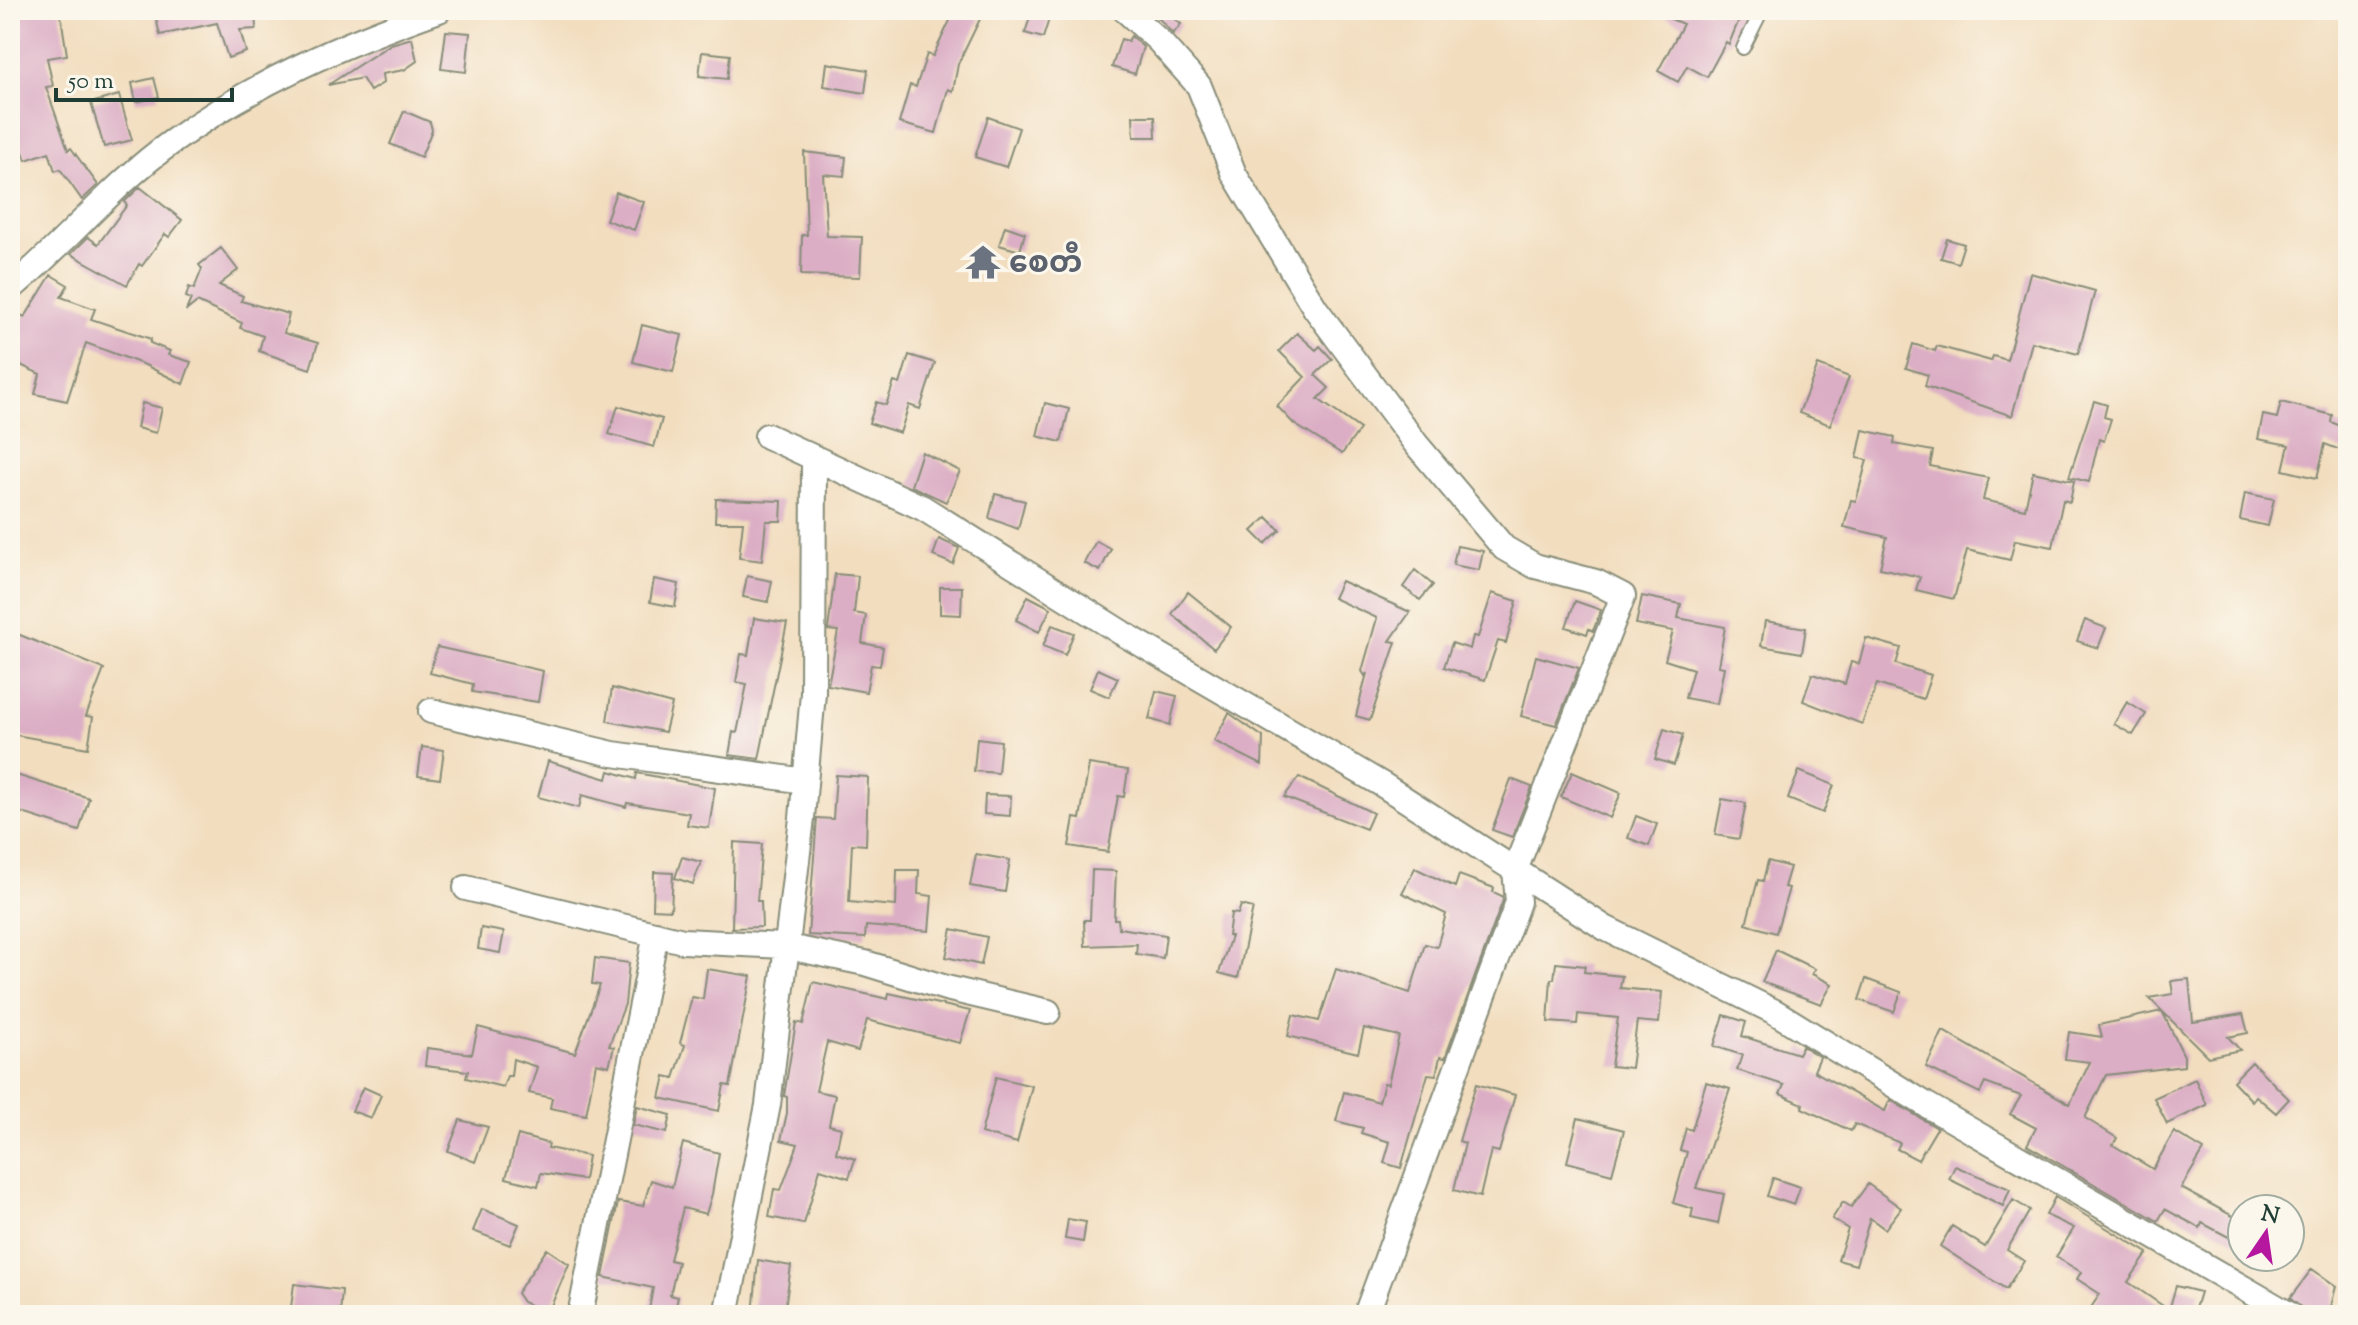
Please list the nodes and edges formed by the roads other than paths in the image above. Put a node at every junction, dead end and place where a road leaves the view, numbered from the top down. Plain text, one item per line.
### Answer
1 (439, 10) edge
2 (1125, 10) edge
3 (1762, 10) edge
4 (1743, 48) dead end
5 (10, 289) edge
6 (767, 436) dead end
7 (814, 458) junction
8 (431, 711) dead end
9 (805, 781) junction
10 (1515, 870) junction
11 (466, 888) dead end
12 (656, 934) junction
13 (784, 946) junction
14 (1048, 1012) dead end
15 (580, 1315) edge
16 (726, 1315) edge
17 (1366, 1315) edge
18 (2290, 1315) edge

1 - 5 street
2 - 10 street
3 - 4 lane
6 - 7 street
7 - 9 street
7 - 10 street
8 - 9 street
9 - 13 street
10 - 17 street
10 - 18 street
11 - 12 street
12 - 13 street
12 - 15 street
13 - 14 street
13 - 16 street

